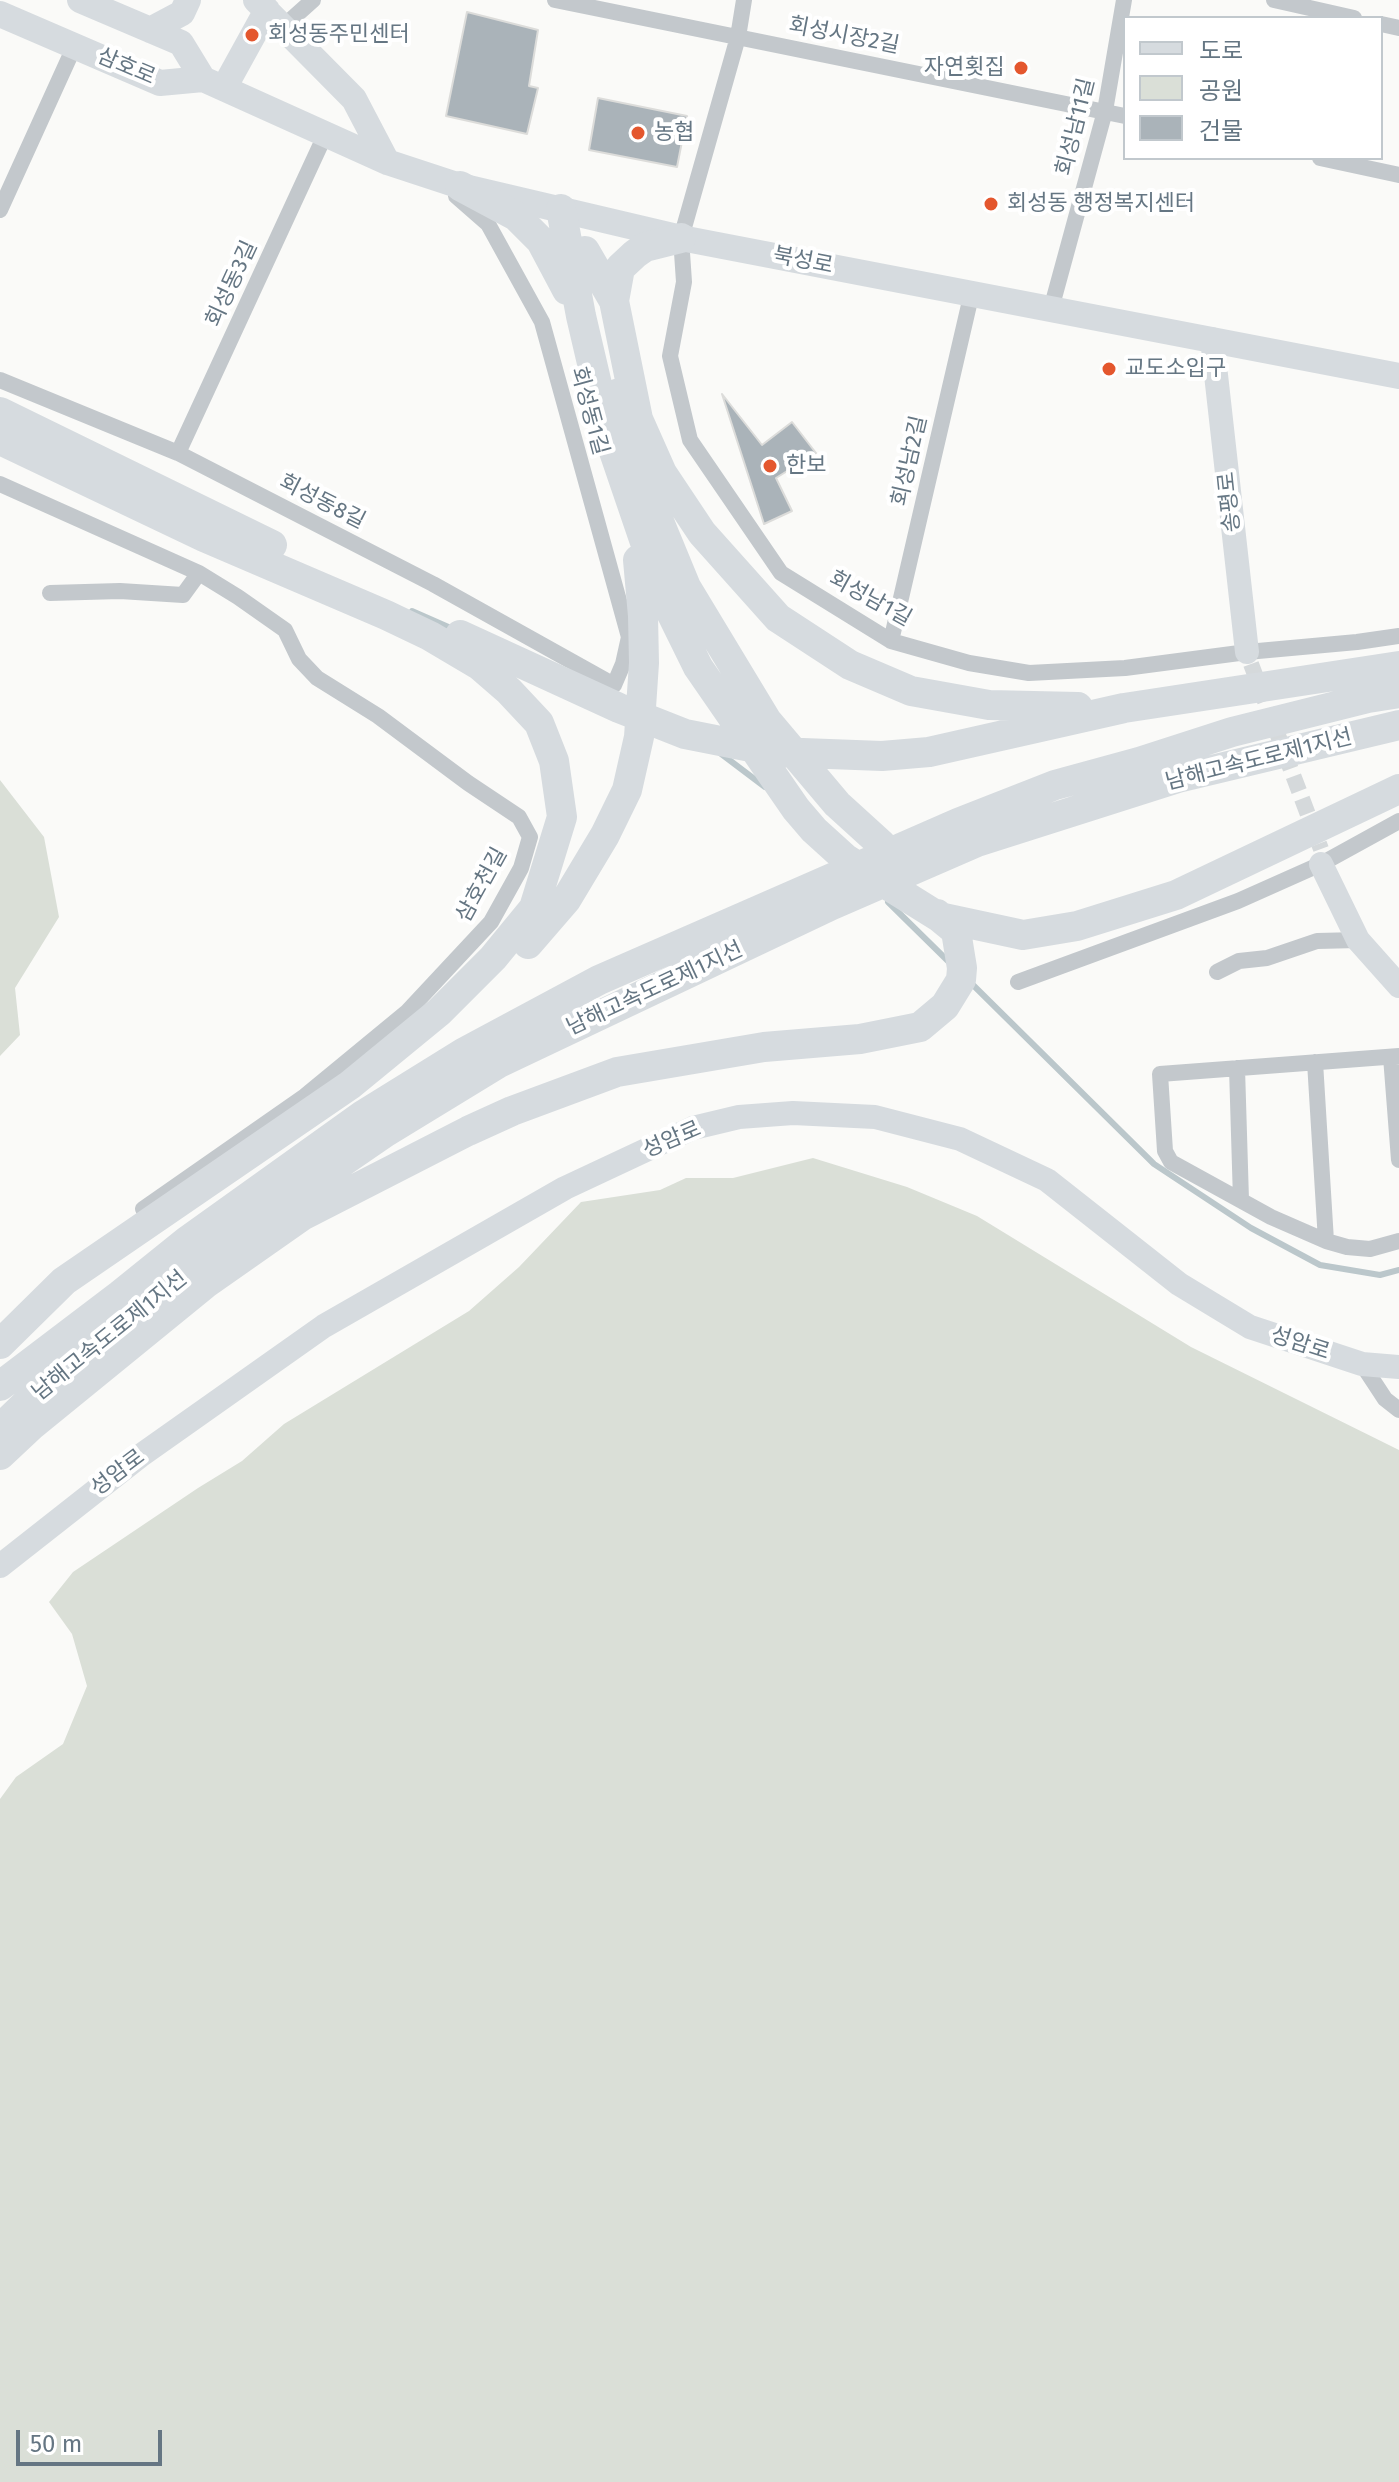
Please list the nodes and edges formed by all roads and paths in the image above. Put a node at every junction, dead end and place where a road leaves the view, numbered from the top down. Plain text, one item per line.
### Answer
1 (80, 0) edge
2 (188, 0) edge
3 (313, 0) edge
4 (555, 0) edge
5 (744, 0) edge
6 (1124, 0) edge
7 (1274, 0) edge
8 (269, 12) edge
9 (0, 14) edge
10 (1345, 16) edge
11 (150, 30) junction
12 (738, 37) junction
13 (75, 45) junction
14 (214, 83) junction
15 (1105, 111) junction
16 (1123, 116) edge
17 (326, 133) junction
18 (1329, 160) edge
19 (387, 162) junction
20 (1399, 175) edge
21 (448, 182) junction
22 (561, 209) junction
23 (0, 210) edge
24 (681, 238) junction
25 (585, 251) junction
26 (972, 292) junction
27 (614, 301) junction
28 (1051, 309) junction
29 (581, 316) junction
30 (1212, 339) junction
31 (1399, 376) edge
32 (0, 380) edge
33 (0, 412) edge
34 (0, 440) edge
35 (178, 453) junction
36 (0, 484) edge
37 (626, 487) junction
38 (199, 573) junction
39 (50, 593) dead end
40 (1399, 636) edge
41 (891, 641) junction
42 (1249, 658) junction
43 (1399, 666) edge
44 (633, 677) junction
45 (1399, 693) edge
46 (1124, 708) junction
47 (1399, 725) edge
48 (1399, 789) edge
49 (1398, 823) edge
50 (968, 832) junction
51 (1321, 856) junction
52 (819, 897) junction
53 (939, 917) junction
54 (1358, 940) junction
55 (1217, 972) dead end
56 (1018, 982) dead end
57 (1399, 986) edge
58 (1395, 1056) edge
59 (1315, 1062) junction
60 (1237, 1068) junction
61 (1399, 1160) edge
62 (1241, 1200) junction
63 (1326, 1241) junction
64 (1399, 1241) edge
65 (0, 1326) edge
66 (0, 1344) edge
67 (1362, 1364) junction
68 (1399, 1367) edge
69 (0, 1369) edge
70 (0, 1386) edge
71 (1399, 1410) edge
72 (0, 1429) edge
73 (0, 1455) edge
74 (0, 1566) edge

1 - 11 main road, 삼호로
2 - 11 main road
3 - 8 street
4 - 12 street, 회성시장2길
5 - 12 street, 회성남1길
6 - 15 street, 회성남11길
7 - 10 street
8 - 14 main road
8 - 19 main road
9 - 13 main road, 삼호로
11 - 14 main road, 삼호로
12 - 15 street, 회성시장2길
12 - 24 street, 회성남1길
13 - 14 main road, 삼호로
13 - 23 street
14 - 17 main road, 북성로
15 - 16 street, 회성시장2길
15 - 28 street, 회성남11길
17 - 19 main road, 북성로
17 - 35 street, 회성동3길
18 - 20 street
19 - 21 main road, 북성로
21 - 22 main road, 북성로
21 - 29 highway
21 - 44 street, 회성동1길
22 - 24 main road, 북성로
22 - 25 highway
22 - 29 highway
24 - 26 main road, 북성로
24 - 27 highway
24 - 41 street, 회성남1길
25 - 27 highway
25 - 53 highway
26 - 28 main road, 북성로
26 - 41 street, 회성남2길
27 - 46 highway
28 - 30 main road, 북성로
29 - 37 highway
30 - 31 main road, 북성로
30 - 42 main road, 송평로
32 - 35 street, 회성동8길
33 - 46 highway
34 - 66 highway
35 - 44 street, 회성동8길
36 - 38 street, 삼호천길
37 - 44 highway
37 - 53 highway
38 - 39 street
38 - 65 street, 삼호천길
40 - 42 street, 회성남1길
41 - 42 street, 회성남1길
43 - 46 highway
44 - 69 highway
45 - 50 highway, 남해고속도로제1지선
47 - 50 highway, 남해고속도로제1지선
48 - 53 highway
49 - 51 street
50 - 52 highway, 남해고속도로제1지선
51 - 54 main road
51 - 56 street
52 - 70 highway, 남해고속도로제1지선
52 - 72 highway, 남해고속도로제1지선
53 - 73 highway
54 - 55 street
54 - 57 main road
58 - 59 street
58 - 61 street
59 - 60 street
59 - 63 street
60 - 62 street
60 - 62 street
62 - 63 street
63 - 64 street
67 - 68 main road, 성암로
67 - 71 street
67 - 74 main road, 성암로

